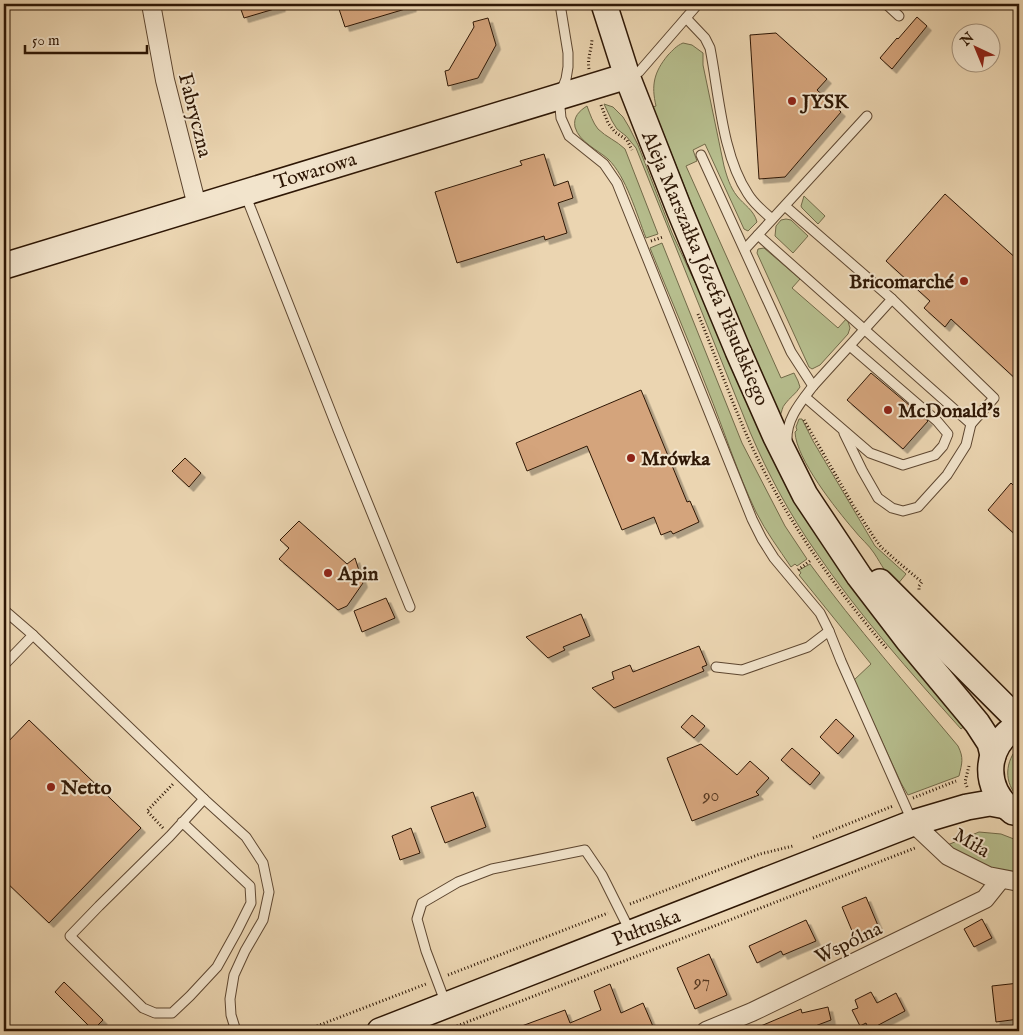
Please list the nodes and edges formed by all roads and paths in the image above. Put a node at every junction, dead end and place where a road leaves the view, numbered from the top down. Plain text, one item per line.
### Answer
1 (151, 4) edge
2 (560, 4) edge
3 (604, 4) edge
4 (698, 4) edge
5 (886, 4) edge
6 (899, 16) dead end
7 (686, 18) junction
8 (590, 32) dead end
9 (590, 76) dead end
10 (627, 76) junction
11 (559, 97) junction
12 (867, 116) dead end
13 (702, 155) dead end
14 (244, 192) junction
15 (197, 206) junction
16 (785, 206) junction
17 (772, 220) junction
18 (758, 235) junction
19 (744, 249) junction
20 (4, 266) edge
21 (892, 299) junction
22 (865, 329) junction
23 (850, 346) junction
24 (814, 386) junction
25 (805, 397) junction
26 (797, 407) junction
27 (971, 424) junction
28 (842, 429) junction
29 (792, 469) junction
30 (825, 525) junction
31 (919, 593) dead end
32 (410, 607) dead end
33 (4, 610) edge
34 (829, 631) junction
35 (33, 635) junction
36 (4, 665) edge
37 (716, 668) dead end
38 (1019, 721) edge
39 (1019, 725) edge
40 (992, 763) junction
41 (181, 776) junction
42 (204, 799) junction
43 (1013, 811) edge
44 (182, 822) junction
45 (913, 823) junction
46 (170, 836) junction
47 (933, 841) junction
48 (1001, 879) junction
49 (1019, 882) edge
50 (631, 933) junction
51 (446, 1005) junction
52 (236, 1031) edge
53 (380, 1031) edge
54 (444, 1031) edge
55 (706, 1031) edge

1 - 15 street, Fabryczna
2 - 11 lane
3 - 10 main road, Aleja Marszałka Józefa Piłsudskiego
4 - 7 lane
5 - 6 lane
7 - 10 lane
7 - 17 lane
8 - 9 path
10 - 11 main road, Towarowa
10 - 29 main road, Aleja Marszałka Józefa Piłsudskiego
11 - 14 main road, Towarowa
11 - 34 lane
12 - 16 lane
13 - 19 lane
14 - 15 main road, Towarowa
14 - 32 lane
15 - 20 main road, Towarowa
16 - 17 lane
16 - 21 lane
17 - 18 lane
18 - 19 lane
18 - 22 lane
19 - 24 lane
21 - 22 lane
21 - 27 lane
22 - 23 lane
22 - 27 lane
23 - 24 lane
23 - 28 lane
24 - 25 lane
25 - 26 lane
25 - 28 lane
26 - 29 lane
26 - 31 path
27 - 28 lane
29 - 30 main road, Aleja Marszałka Józefa Piłsudskiego
30 - 38 main road, Aleja Marszałka Józefa Piłsudskiego
30 - 40 main road, Aleja Marszałka Józefa Piłsudskiego
33 - 35 lane
34 - 37 lane
34 - 45 lane
35 - 36 lane
35 - 41 lane
39 - 40 main road, Pułtuska
40 - 43 main road, Aleja Marszałka Józefa Piłsudskiego
40 - 45 main road, Pułtuska
41 - 42 lane
41 - 46 path
42 - 44 lane
42 - 52 lane
43 - 45 main road, Pułtuska
44 - 46 lane
44 - 46 lane
45 - 47 street, Miła
45 - 50 main road, Pułtuska
47 - 48 street, Miła
47 - 54 path
48 - 49 street, Miła
48 - 55 street, Wspólna
50 - 51 main road, Pułtuska
50 - 51 lane
51 - 53 main road, Pułtuska

